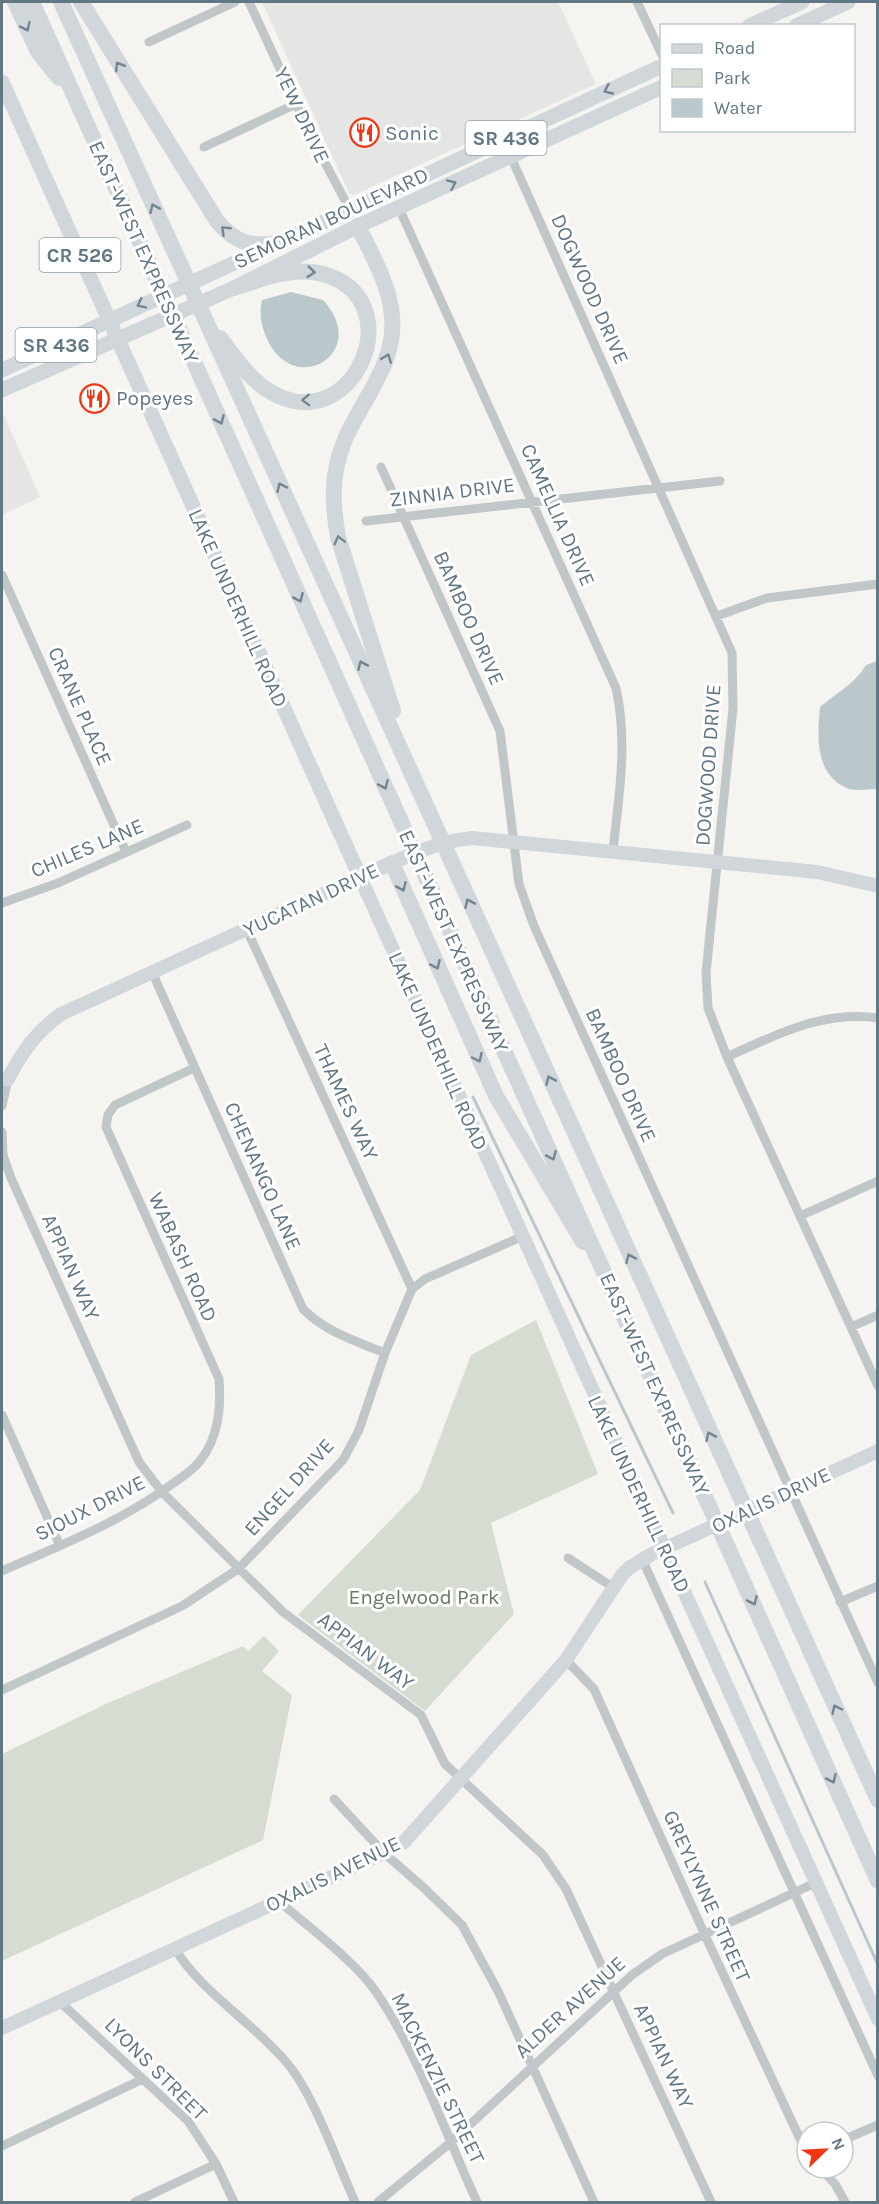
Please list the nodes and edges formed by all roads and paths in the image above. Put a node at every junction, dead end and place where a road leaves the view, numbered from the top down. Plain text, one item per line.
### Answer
1 (15, 2) edge
2 (32, 2) edge
3 (61, 2) edge
4 (81, 2) edge
5 (235, 2) edge
6 (249, 2) edge
7 (637, 2) edge
8 (801, 2) edge
9 (848, 2) edge
10 (753, 24) edge
11 (800, 24) edge
12 (149, 42) dead end
13 (660, 51) edge
14 (660, 67) edge
15 (2, 82) edge
16 (660, 88) edge
17 (73, 95) junction
18 (296, 104) junction
19 (204, 147) dead end
20 (511, 157) junction
21 (399, 208) junction
22 (350, 210) junction
23 (358, 226) junction
24 (279, 243) junction
25 (234, 288) junction
26 (109, 319) junction
27 (205, 321) junction
28 (118, 339) junction
29 (2, 370) edge
30 (2, 390) edge
31 (381, 468) dead end
32 (720, 481) dead end
33 (660, 487) junction
34 (533, 501) junction
35 (403, 516) junction
36 (366, 521) dead end
37 (2, 575) edge
38 (878, 584) edge
39 (717, 616) junction
40 (420, 795) junction
41 (187, 825) dead end
42 (512, 841) junction
43 (613, 850) junction
44 (126, 852) junction
45 (718, 861) junction
46 (392, 863) junction
47 (360, 877) junction
48 (878, 886) edge
49 (2, 903) edge
50 (247, 930) junction
51 (152, 972) junction
52 (878, 1018) edge
53 (727, 1057) junction
54 (194, 1068) junction
55 (5, 1079) edge
56 (2, 1106) edge
57 (2, 1132) edge
58 (878, 1180) edge
59 (800, 1216) junction
60 (521, 1237) junction
61 (604, 1272) junction
62 (411, 1289) junction
63 (878, 1315) edge
64 (851, 1327) junction
65 (385, 1353) junction
66 (878, 1386) edge
67 (2, 1415) edge
68 (878, 1451) edge
69 (790, 1491) junction
70 (162, 1492) junction
71 (60, 1546) junction
72 (664, 1549) junction
73 (568, 1558) dead end
74 (642, 1559) junction
75 (238, 1569) junction
76 (2, 1571) edge
77 (878, 1586) edge
78 (614, 1588) junction
79 (840, 1602) junction
80 (566, 1660) junction
81 (878, 1683) edge
82 (2, 1690) edge
83 (461, 1779) junction
84 (334, 1799) dead end
85 (878, 1800) edge
86 (384, 1853) junction
87 (878, 1881) edge
88 (815, 1883) junction
89 (794, 1894) junction
90 (279, 1901) junction
91 (704, 1934) junction
92 (175, 1949) junction
93 (614, 1989) junction
94 (59, 2001) junction
95 (878, 2019) edge
96 (2, 2028) edge
97 (532, 2066) junction
98 (878, 2076) edge
99 (143, 2079) junction
100 (878, 2125) edge
101 (795, 2128) edge
102 (855, 2135) edge
103 (450, 2143) junction
104 (2, 2146) edge
105 (216, 2164) junction
106 (831, 2180) edge
107 (135, 2202) edge
108 (234, 2202) edge
109 (355, 2202) edge
110 (378, 2202) edge
111 (477, 2202) edge
112 (594, 2202) edge
113 (711, 2202) edge
114 (845, 2202) edge

1 -> 17 highway
2 - 17 highway, EAST-WEST EXPRESSWAY
27 -> 3 highway, EAST-WEST EXPRESSWAY
24 -> 4 highway
5 - 12 street
6 - 18 street, YEW DRIVE
7 - 13 street
8 - 10 main road
9 - 11 main road
14 -> 22 main road, SEMORAN BOULEVARD / SR 436
15 - 26 main road, LAKE UNDERHILL ROAD / CR 526
16 - 20 main road, SEMORAN BOULEVARD / SR 436
17 -> 61 highway, EAST-WEST EXPRESSWAY
18 - 19 street
18 - 22 street, YEW DRIVE
21 -> 20 main road, SEMORAN BOULEVARD / SR 436
20 - 33 street, DOGWOOD DRIVE
21 - 23 main road, SEMORAN BOULEVARD / SR 436
21 - 34 street, CAMELLIA DRIVE
22 - 23 main road, YEW DRIVE
22 - 24 main road, SEMORAN BOULEVARD / SR 436
23 - 25 main road, SEMORAN BOULEVARD / SR 436
40 -> 23 highway
24 -> 26 main road, SEMORAN BOULEVARD / SR 436
25 -> 27 highway
25 - 28 main road, SEMORAN BOULEVARD / SR 436
26 - 28 main road, LAKE UNDERHILL ROAD / CR 526
26 - 29 main road, SEMORAN BOULEVARD / SR 436
40 -> 27 highway, EAST-WEST EXPRESSWAY
28 - 30 main road, SEMORAN BOULEVARD / SR 436
28 - 47 main road, LAKE UNDERHILL ROAD
31 - 35 street, BAMBOO DRIVE
32 - 33 street, ZINNIA DRIVE
33 - 34 street, ZINNIA DRIVE
33 - 39 street, DOGWOOD DRIVE
34 - 35 street, ZINNIA DRIVE
34 - 43 street, CAMELLIA DRIVE
35 - 36 street, ZINNIA DRIVE
35 - 42 street, BAMBOO DRIVE
37 - 44 street, CRANE PLACE
38 - 39 street
39 - 45 street, DOGWOOD DRIVE
85 -> 40 highway, EAST-WEST EXPRESSWAY
41 - 44 street, CHILES LANE
42 - 43 street, YUCATAN DRIVE
42 - 46 street, YUCATAN DRIVE
42 - 69 street, BAMBOO DRIVE
43 - 45 street, YUCATAN DRIVE
44 - 49 street, CHILES LANE
45 - 48 street, YUCATAN DRIVE
45 - 53 street, DOGWOOD DRIVE
46 - 47 main road, YUCATAN DRIVE
46 -> 61 highway
47 - 50 street, YUCATAN DRIVE
47 - 60 street, LAKE UNDERHILL ROAD
50 - 51 street, YUCATAN DRIVE
50 - 62 street, THAMES WAY
51 - 54 street, CHENANGO LANE
51 - 55 street, YUCATAN DRIVE
52 - 53 street
53 - 59 street, DOGWOOD DRIVE
54 - 65 street, CHENANGO LANE
54 - 70 street, WABASH ROAD
55 - 56 street
57 - 70 street, APPIAN WAY
58 - 59 street
59 - 64 street, DOGWOOD DRIVE
60 - 62 street
60 - 72 street, LAKE UNDERHILL ROAD
61 -> 87 highway, EAST-WEST EXPRESSWAY
62 - 65 street, ENGEL DRIVE
63 - 64 street
64 - 66 street, DOGWOOD DRIVE
65 - 75 street, ENGEL DRIVE
67 - 71 street
68 - 69 street, OXALIS DRIVE
69 - 72 street, OXALIS DRIVE
69 - 79 street, BAMBOO DRIVE
70 - 71 street, SIOUX DRIVE
70 - 75 street, APPIAN WAY
71 - 76 street, SIOUX DRIVE
72 - 74 street, OXALIS AVENUE
72 - 88 street, LAKE UNDERHILL ROAD
73 - 78 street
74 - 78 street, OXALIS AVENUE
74 - 89 street, LAKE UNDERHILL ROAD
75 - 82 street, ENGEL DRIVE
75 - 83 street, APPIAN WAY
77 - 79 street
78 - 80 street, OXALIS AVENUE
79 - 81 street, BAMBOO DRIVE
80 - 83 street, OXALIS AVENUE
80 - 91 street, GREYLYNNE STREET
83 - 86 street, OXALIS AVENUE
83 - 93 street, APPIAN WAY
84 - 86 street
86 - 90 street, OXALIS AVENUE
86 - 97 street
88 - 89 street, ALDER AVENUE
88 - 95 street, LAKE UNDERHILL ROAD
89 - 91 street, ALDER AVENUE
89 - 98 street, LAKE UNDERHILL ROAD
90 - 92 street, OXALIS AVENUE
90 - 103 street, MACKENZIE STREET
91 - 93 street, ALDER AVENUE
91 - 101 street, GREYLYNNE STREET
92 - 94 street, OXALIS AVENUE
92 - 109 street
93 - 97 street, ALDER AVENUE
93 - 113 street, APPIAN WAY
94 - 96 street, OXALIS AVENUE
94 - 99 street, LYONS STREET
97 - 103 street, ALDER AVENUE
97 - 112 street
99 - 104 street
99 - 105 street, LYONS STREET
100 - 102 street
103 - 110 street, ALDER AVENUE
103 - 111 street, MACKENZIE STREET
105 - 107 street
105 - 108 street, LYONS STREET
106 - 114 street

